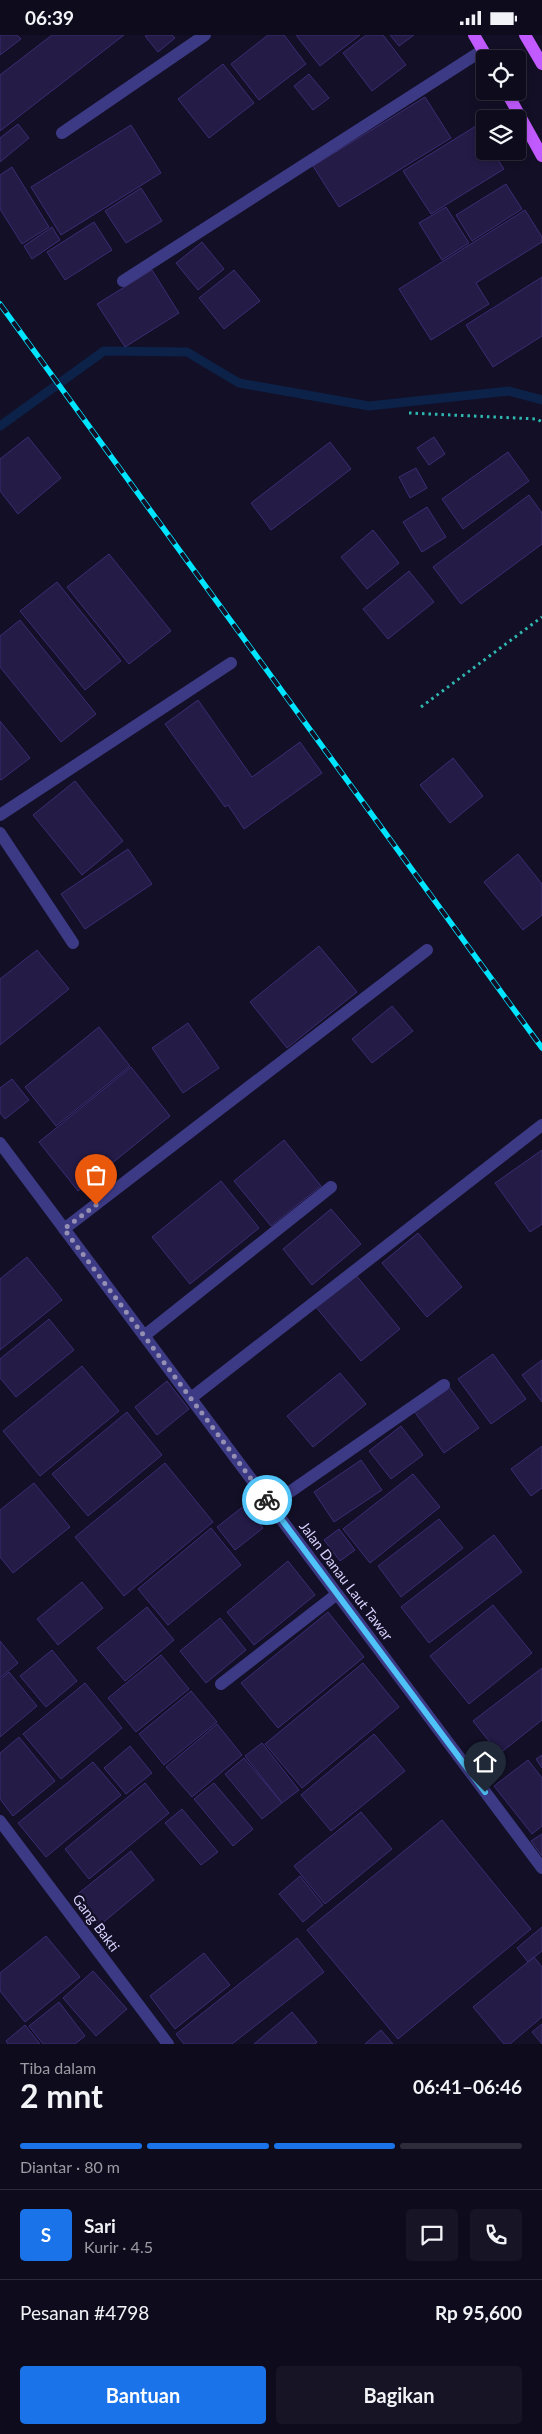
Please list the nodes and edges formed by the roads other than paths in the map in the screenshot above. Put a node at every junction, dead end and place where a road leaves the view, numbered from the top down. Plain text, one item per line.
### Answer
1 (205, 35) edge
2 (474, 35) edge
3 (525, 35) edge
4 (483, 50) edge
5 (476, 60) edge
6 (542, 64) edge
7 (511, 100) edge
8 (62, 133) dead end
9 (542, 156) edge
10 (124, 281) dead end
11 (231, 663) dead end
12 (0, 815) edge
13 (0, 833) edge
14 (73, 943) dead end
15 (427, 950) dead end
16 (542, 1125) edge
17 (0, 1143) edge
18 (331, 1187) dead end
19 (64, 1229) junction
20 (144, 1336) junction
21 (444, 1385) dead end
22 (191, 1398) junction
23 (271, 1505) junction
24 (337, 1594) junction
25 (221, 1684) dead end
26 (0, 1821) edge
27 (542, 1868) edge
28 (166, 2043) edge

1 - 8 street
2 - 4 main road
3 - 6 main road
5 - 10 street
7 - 9 main road
11 - 12 street
13 - 14 street
15 - 19 street
16 - 22 street
17 - 19 street, Jalan Danau Laut Tawar
18 - 20 street
19 - 20 street, Jalan Danau Laut Tawar
20 - 22 street, Jalan Danau Laut Tawar
21 - 23 street
22 - 23 street, Jalan Danau Laut Tawar
23 - 24 street, Jalan Danau Laut Tawar
24 - 25 street
24 - 27 street, Jalan Danau Laut Tawar
26 - 28 street, Gang Bakti

